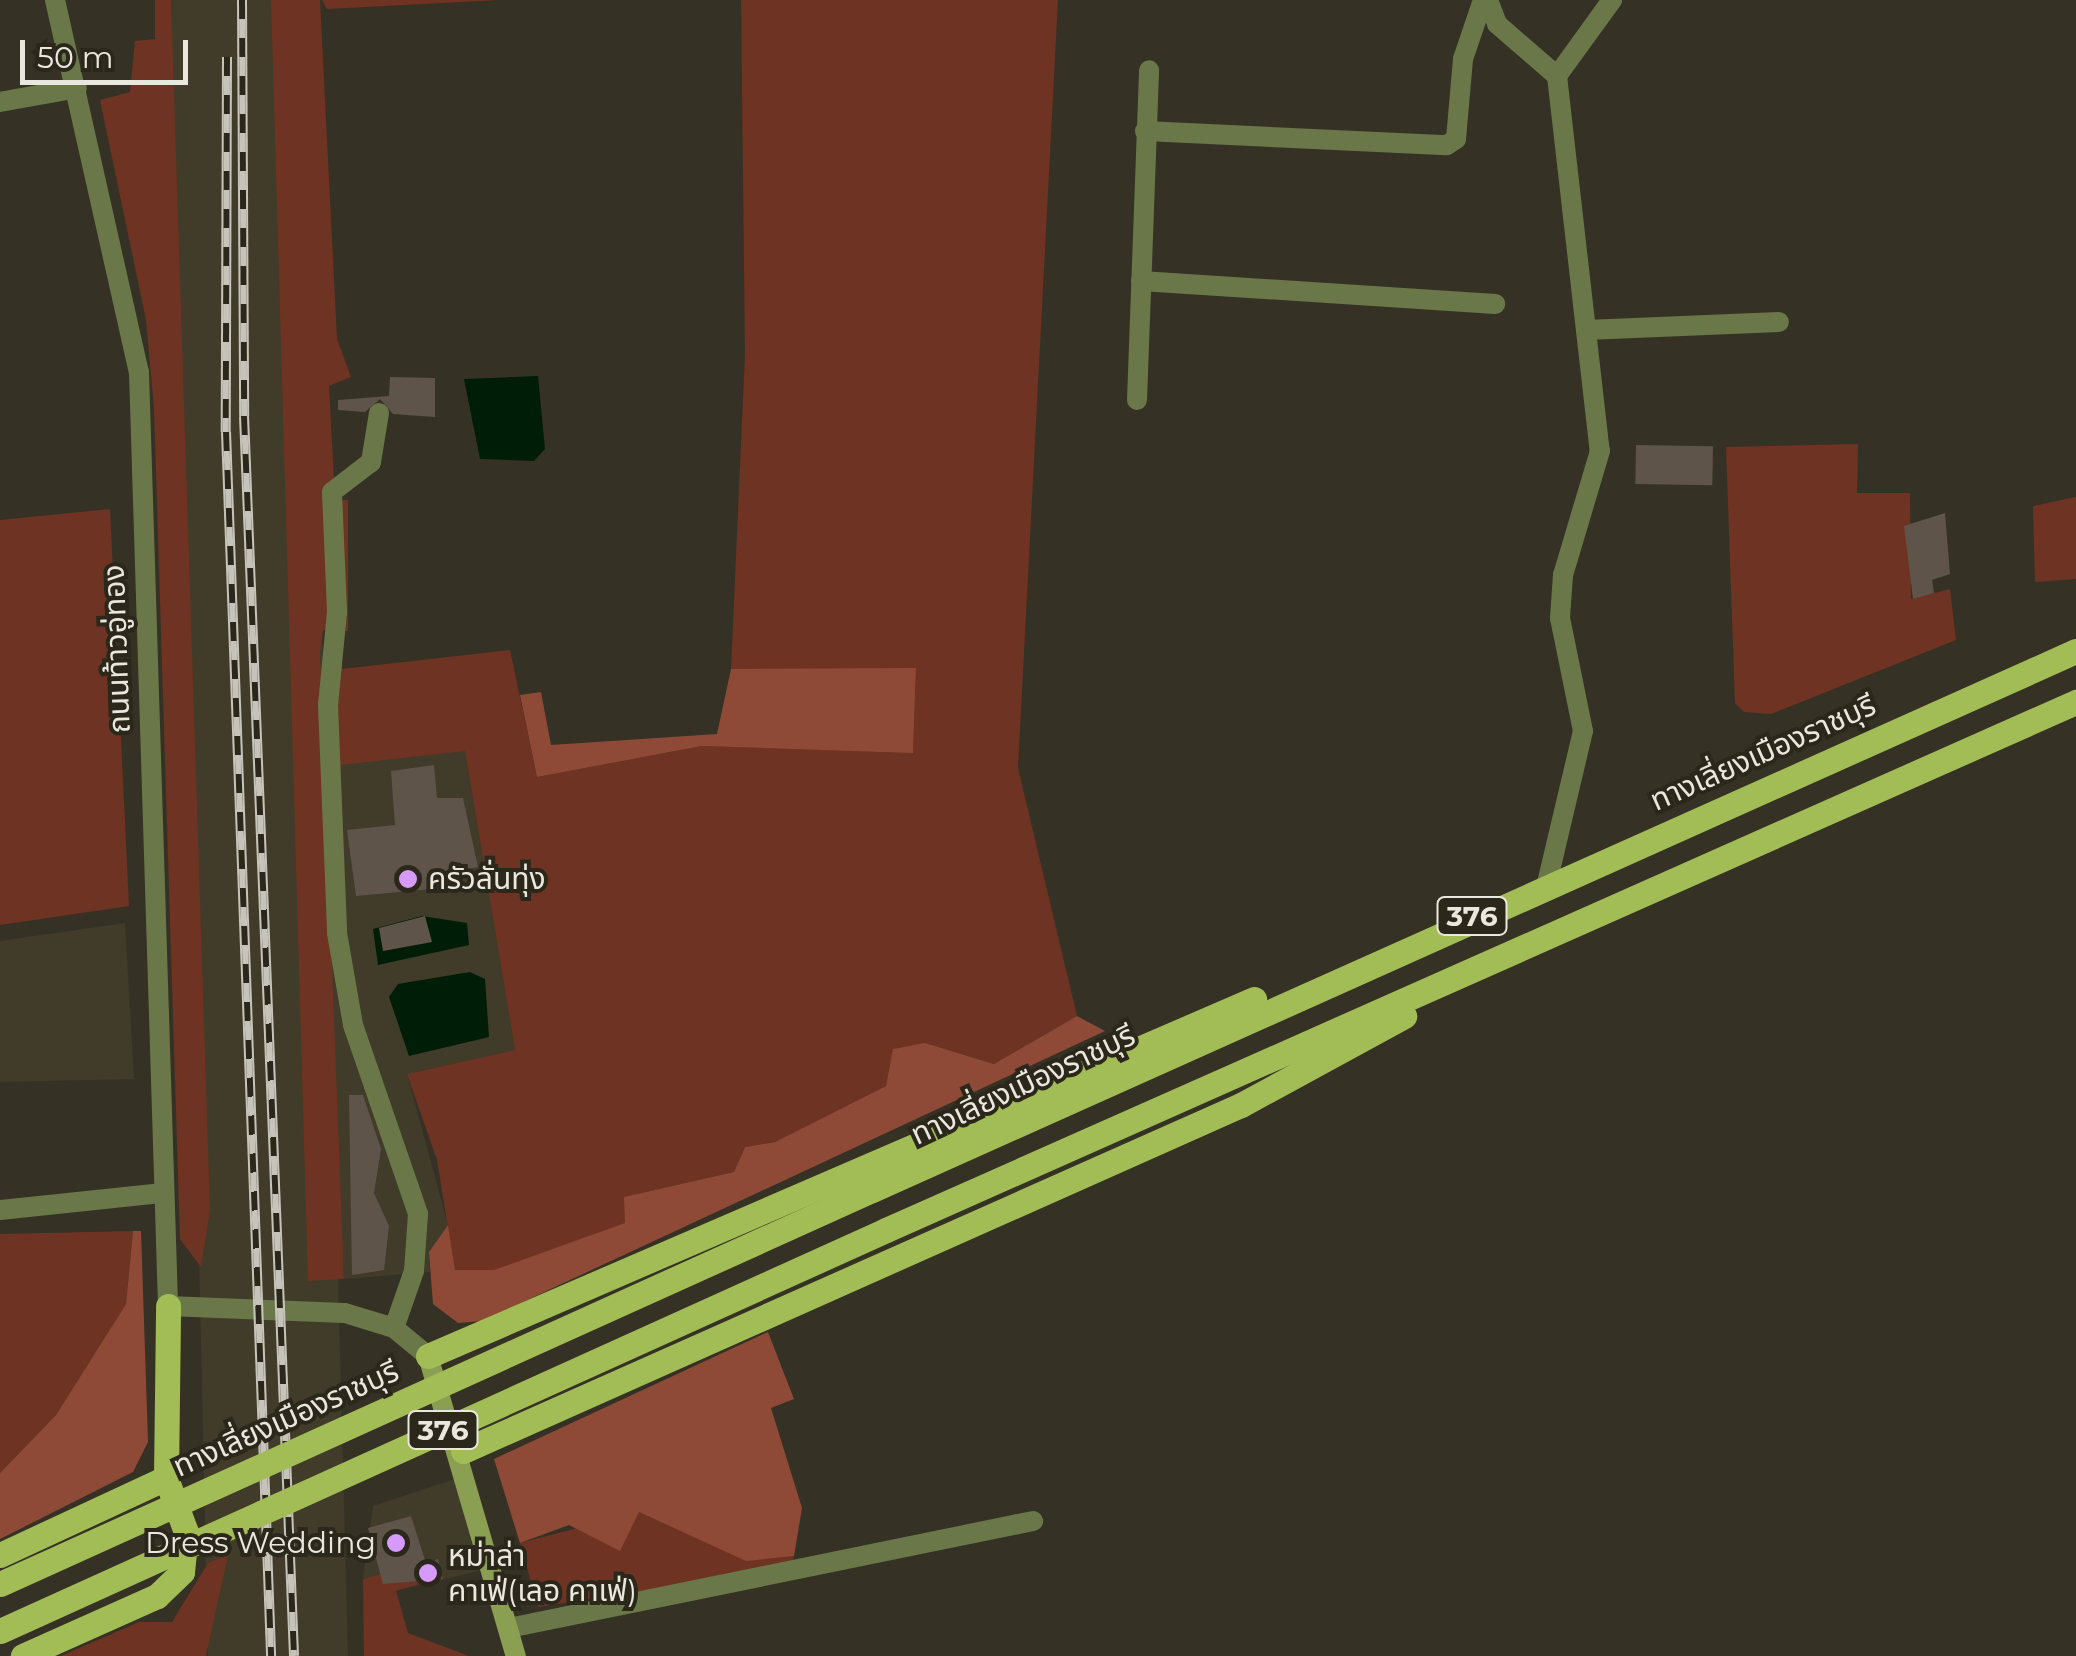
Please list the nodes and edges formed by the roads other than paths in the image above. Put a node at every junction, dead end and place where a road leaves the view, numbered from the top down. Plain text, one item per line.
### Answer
1 (55, 0) edge
2 (1485, 0) edge
3 (1612, 0) edge
4 (1148, 70) dead end
5 (1557, 76) junction
6 (77, 88) junction
7 (0, 102) edge
8 (1146, 131) junction
9 (1141, 280) junction
10 (1495, 304) dead end
11 (1779, 322) dead end
12 (1586, 330) junction
13 (1137, 400) dead end
14 (379, 413) dead end
15 (2076, 651) edge
16 (2076, 702) edge
17 (1547, 883) junction
18 (1557, 931) junction
19 (1403, 947) junction
20 (162, 1193) junction
21 (0, 1210) edge
22 (168, 1306) junction
23 (394, 1328) junction
24 (428, 1356) junction
25 (464, 1451) junction
26 (166, 1478) junction
27 (1033, 1521) dead end
28 (0, 1555) edge
29 (0, 1584) edge
30 (509, 1628) junction
31 (0, 1631) edge
32 (24, 1656) edge
33 (516, 1656) edge

1 - 6 street, ถนนท้าวอู่ทอง
2 - 5 street
2 - 8 street
3 - 5 street
4 - 8 street
5 - 12 street
6 - 7 street
6 - 20 street, ถนนท้าวอู่ทอง
8 - 9 street
9 - 10 street
9 - 13 street
11 - 12 street
12 - 17 street
14 - 23 street
15 - 17 main road, ทางเลี่ยงเมืองราชบุรี / 376
16 - 18 main road, 376
17 - 19 main road, ทางเลี่ยงเมืองราชบุรี / 376
18 - 25 main road
18 - 31 main road, 376, bridge
19 - 24 main road
19 - 29 main road, ทางเลี่ยงเมืองราชบุรี / 376, bridge
20 - 21 street
20 - 22 street, ถนนท้าวอู่ทอง
22 - 23 street
22 - 26 main road
23 - 24 street
24 - 25 main road
25 - 30 main road
26 - 28 main road
26 - 32 main road
27 - 30 street
30 - 33 main road

